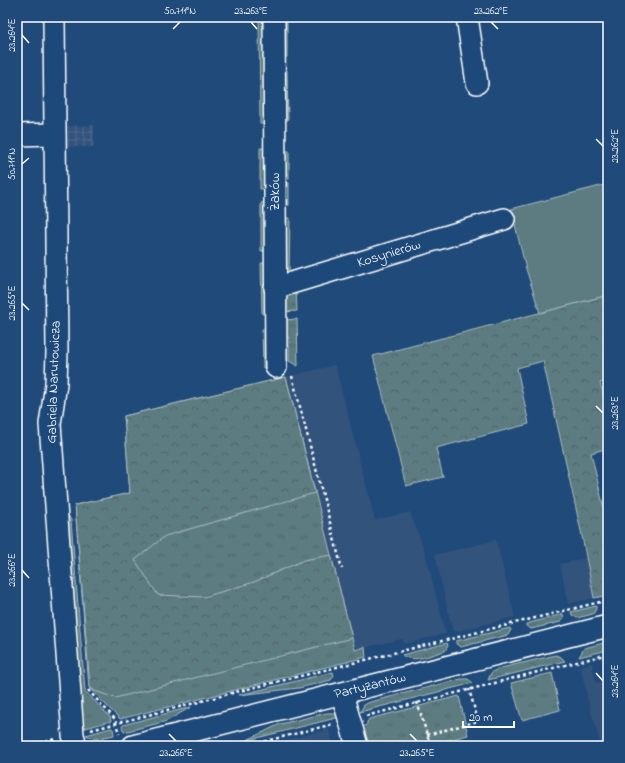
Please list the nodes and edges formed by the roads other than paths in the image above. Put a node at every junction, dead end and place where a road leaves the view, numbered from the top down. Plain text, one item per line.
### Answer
1 (54, 17) edge
2 (274, 17) edge
3 (466, 17) edge
4 (477, 83) dead end
5 (54, 134) junction
6 (17, 135) edge
7 (504, 220) dead end
8 (275, 288) junction
9 (276, 367) road end
10 (608, 626) edge
11 (342, 694) junction
12 (75, 740) edge
13 (126, 740) edge
14 (357, 746) edge

1 - 5 street, Gabriela Narutowicza
2 - 8 street, Żaków
3 - 4 street
5 - 6 street
5 - 12 street, Gabriela Narutowicza
7 - 8 street, Kosynierów
8 - 9 street, Żaków
10 - 11 street, Partyzantów
11 - 13 street, Partyzantów
11 - 14 street

